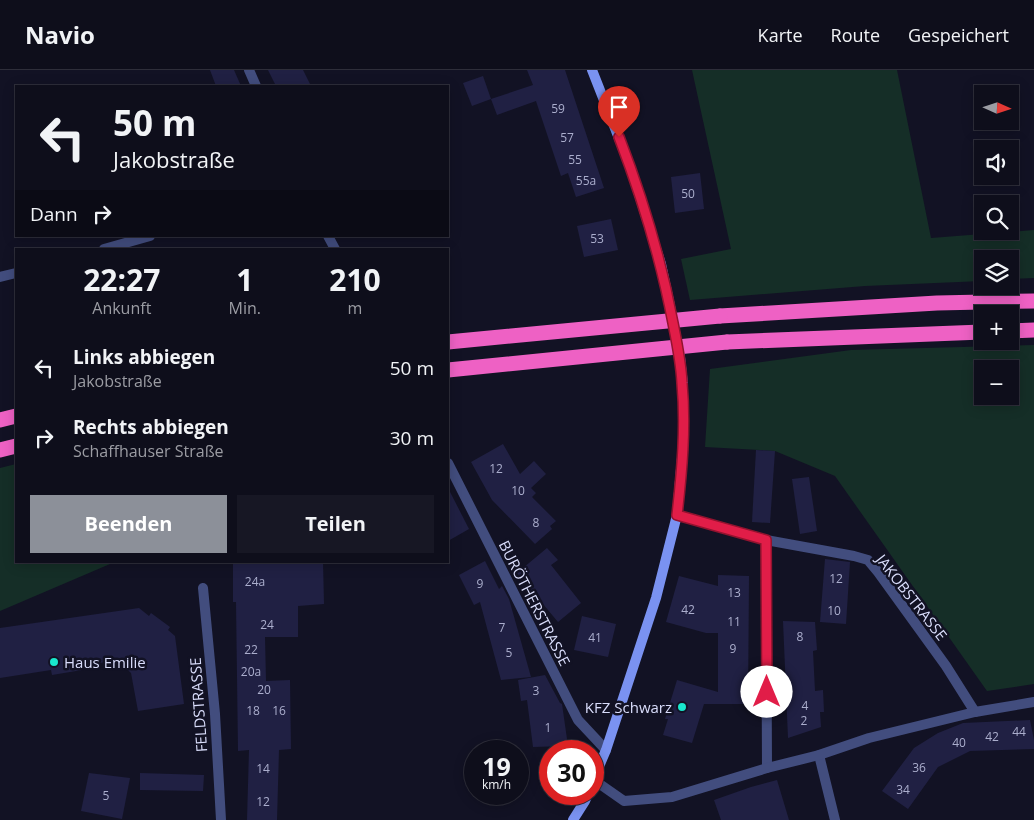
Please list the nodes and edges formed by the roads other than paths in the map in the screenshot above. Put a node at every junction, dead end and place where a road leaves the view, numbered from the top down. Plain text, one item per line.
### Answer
1 (249, 70) edge
2 (592, 70) edge
3 (256, 85) edge
4 (146, 237) edge
5 (108, 248) edge
6 (15, 273) edge
7 (0, 277) edge
8 (1034, 301) edge
9 (1034, 330) edge
10 (1019, 331) edge
11 (974, 332) edge
12 (449, 342) edge
13 (449, 370) edge
14 (15, 416) edge
15 (0, 420) edge
16 (15, 446) edge
17 (0, 450) edge
18 (449, 465) edge
19 (677, 515) junction
20 (766, 540) junction
21 (203, 588) dead end
22 (1034, 702) edge
23 (975, 712) junction
24 (606, 750) junction
25 (604, 755) edge
26 (819, 755) junction
27 (767, 768) junction
28 (604, 789) edge
29 (582, 805) edge
30 (221, 820) edge
31 (573, 820) edge
32 (835, 820) edge

1 - 3 street
2 - 19 street
4 - 5 street
6 - 7 street
8 - 12 highway, bridge
9 - 10 highway
11 - 13 highway, bridge
14 - 15 highway
16 - 17 highway
18 - 24 street, BURÖTHERSTRASSE
19 - 20 street, JAKOBSTRASSE
19 - 24 street
20 - 23 street, JAKOBSTRASSE
20 - 27 street
21 - 30 street, FELDSTRASSE
22 - 23 street
23 - 26 street
24 - 25 street
26 - 27 street
26 - 32 street
27 - 28 street
29 - 31 street

